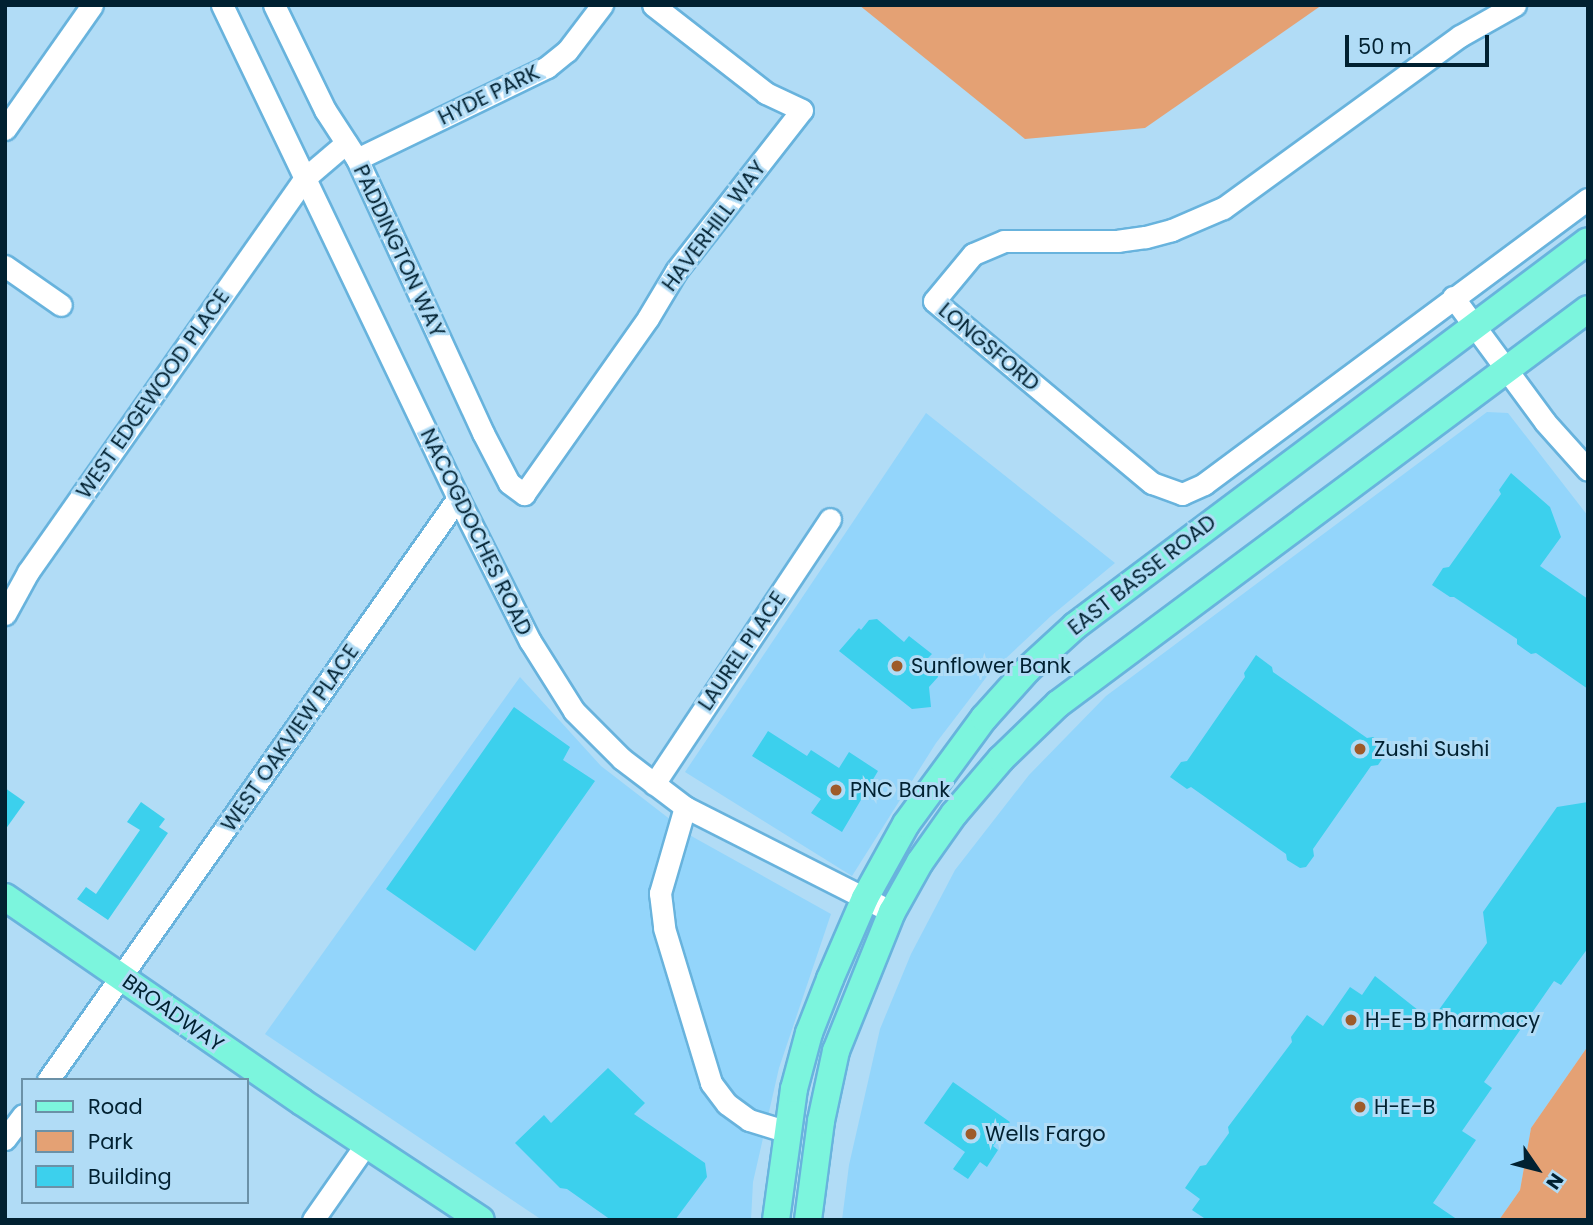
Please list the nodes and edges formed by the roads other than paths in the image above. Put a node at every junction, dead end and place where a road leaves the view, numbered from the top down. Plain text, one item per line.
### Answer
1 (92, 5) edge
2 (222, 5) edge
3 (274, 5) edge
4 (602, 5) edge
5 (653, 5) edge
6 (1515, 5) edge
7 (5, 129) edge
8 (351, 151) junction
9 (305, 178) junction
10 (1588, 199) edge
11 (1588, 241) edge
12 (5, 266) edge
13 (1453, 297) junction
14 (61, 304) dead end
15 (1588, 309) edge
16 (1475, 326) junction
17 (1506, 369) junction
18 (1588, 470) edge
19 (523, 494) joint
20 (458, 498) junction
21 (830, 519) dead end
22 (5, 614) edge
23 (654, 784) junction
24 (685, 807) junction
25 (5, 897) edge
26 (865, 898) junction
27 (892, 912) junction
28 (122, 978) junction
29 (49, 1078) edge
30 (21, 1118) edge
31 (786, 1131) junction
32 (5, 1139) edge
33 (366, 1144) junction
34 (313, 1220) edge
35 (481, 1220) edge
36 (776, 1220) edge
37 (808, 1220) edge

1 - 7 street
2 - 9 street, NACOGDOCHES ROAD
3 - 8 street, PADDINGTON WAY
4 - 8 street, HYDE PARK
5 - 19 street, HAVERHILL WAY
6 - 13 street, LONGSFORD
8 - 9 street, HYDE PARK
8 - 19 street, PADDINGTON WAY
9 - 20 street, NACOGDOCHES ROAD
9 - 22 street, WEST EDGEWOOD PLACE
10 - 13 street, LONGSFORD
11 - 16 main road, EAST BASSE ROAD
12 - 14 street
13 - 16 street
15 - 17 main road
16 - 17 street
16 - 26 main road, EAST BASSE ROAD
17 - 18 street
17 - 27 main road
20 - 23 street, NACOGDOCHES ROAD
20 - 28 street, WEST OAKVIEW PLACE
21 - 23 street, LAUREL PLACE
23 - 24 street, NACOGDOCHES ROAD
24 - 26 street, NACOGDOCHES ROAD
24 - 31 street
25 - 28 main road, BROADWAY
26 - 27 street, NACOGDOCHES ROAD
26 - 31 main road, EAST BASSE ROAD
27 - 37 main road
28 - 29 street, WEST OAKVIEW PLACE
28 - 33 main road, BROADWAY
30 - 32 street
31 - 36 main road, EAST BASSE ROAD
33 - 34 street
33 - 35 main road, BROADWAY

